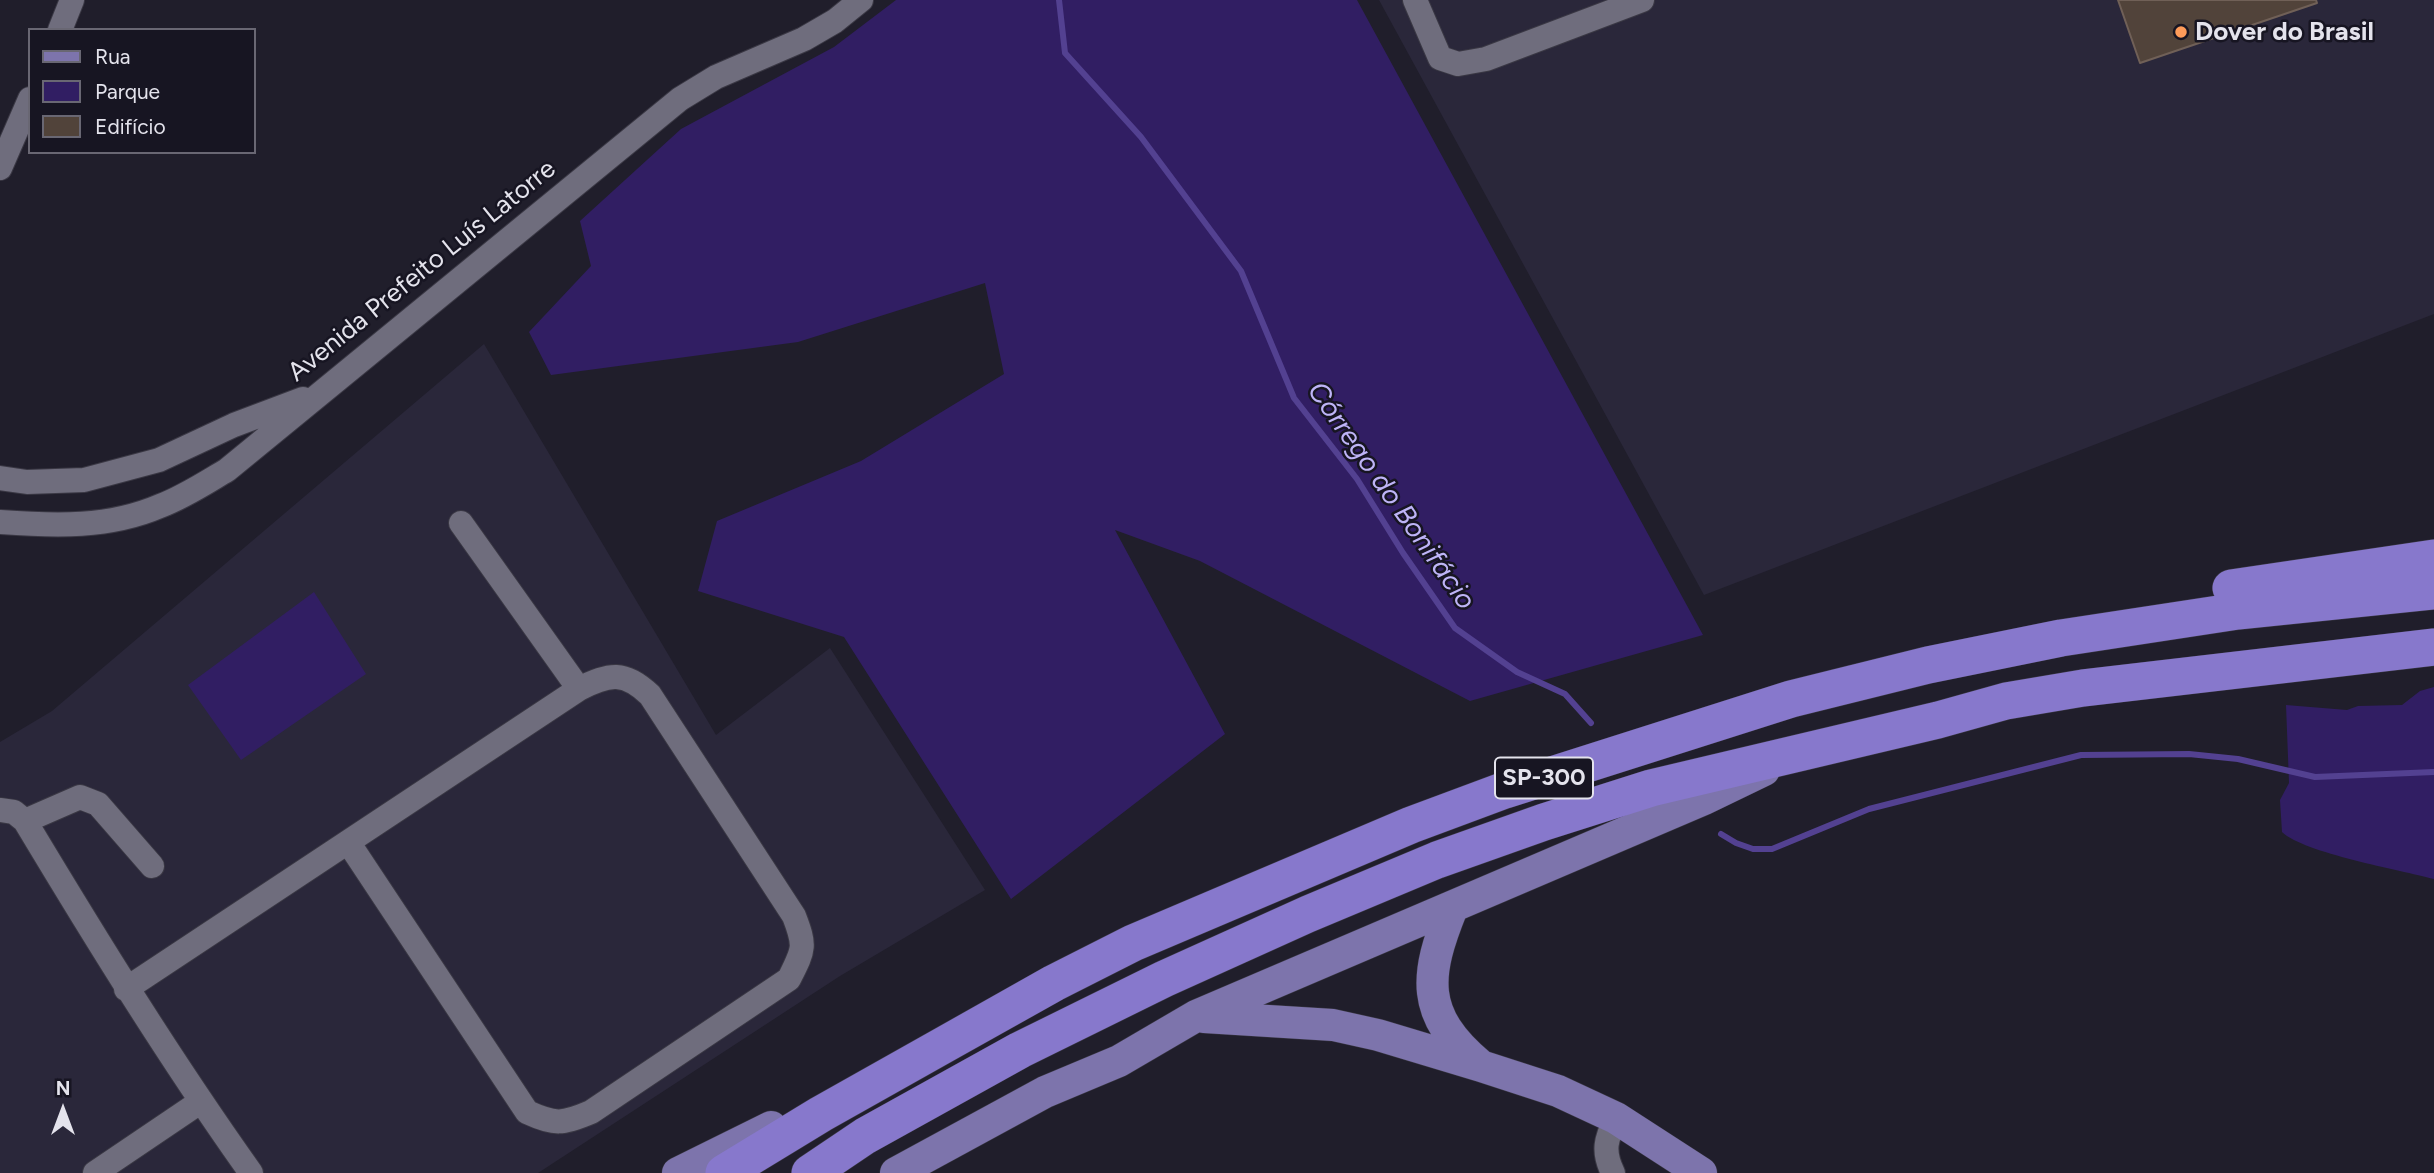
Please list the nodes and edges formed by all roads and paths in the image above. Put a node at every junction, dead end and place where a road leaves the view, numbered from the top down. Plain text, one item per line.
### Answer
1 (72, 0) edge
2 (861, 0) edge
3 (1415, 0) edge
4 (1642, 0) edge
5 (61, 28) edge
6 (28, 104) edge
7 (0, 168) edge
8 (323, 391) junction
9 (0, 478) edge
10 (0, 522) edge
11 (461, 523) dead end
12 (2434, 558) edge
13 (2434, 591) edge
14 (2434, 647) edge
15 (579, 689) junction
16 (1800, 753) junction
17 (1505, 790) junction
18 (0, 810) edge
19 (24, 821) junction
20 (348, 842) junction
21 (152, 866) dead end
22 (1452, 908) junction
23 (126, 989) junction
24 (1196, 1016) junction
25 (949, 1042) junction
26 (1481, 1066) junction
27 (200, 1101) junction
28 (1616, 1118) junction
29 (95, 1173) edge
30 (251, 1173) edge
31 (678, 1173) edge
32 (724, 1173) edge
33 (810, 1173) edge
34 (896, 1173) edge
35 (1613, 1173) edge
36 (1701, 1173) edge

1 - 5 street
2 - 8 street, Avenida Prefeito Luís Latorre
3 - 4 street
6 - 7 street
8 - 9 street
8 - 10 street, Avenida Prefeito Luís Latorre
11 - 15 street
12 - 17 highway
13 - 17 highway, SP-300
14 - 16 highway, SP-300
15 - 20 street
15 - 20 street
16 - 22 main road
16 - 33 highway, SP-300
17 - 25 highway, SP-300
18 - 19 street
19 - 21 street
19 - 23 street
20 - 23 street
22 - 24 main road
22 - 26 main road
23 - 27 street
24 - 26 main road
24 - 34 main road
25 - 31 main road
25 - 32 highway, SP-300
26 - 28 main road
27 - 29 street
27 - 30 street
28 - 35 street
28 - 36 main road

